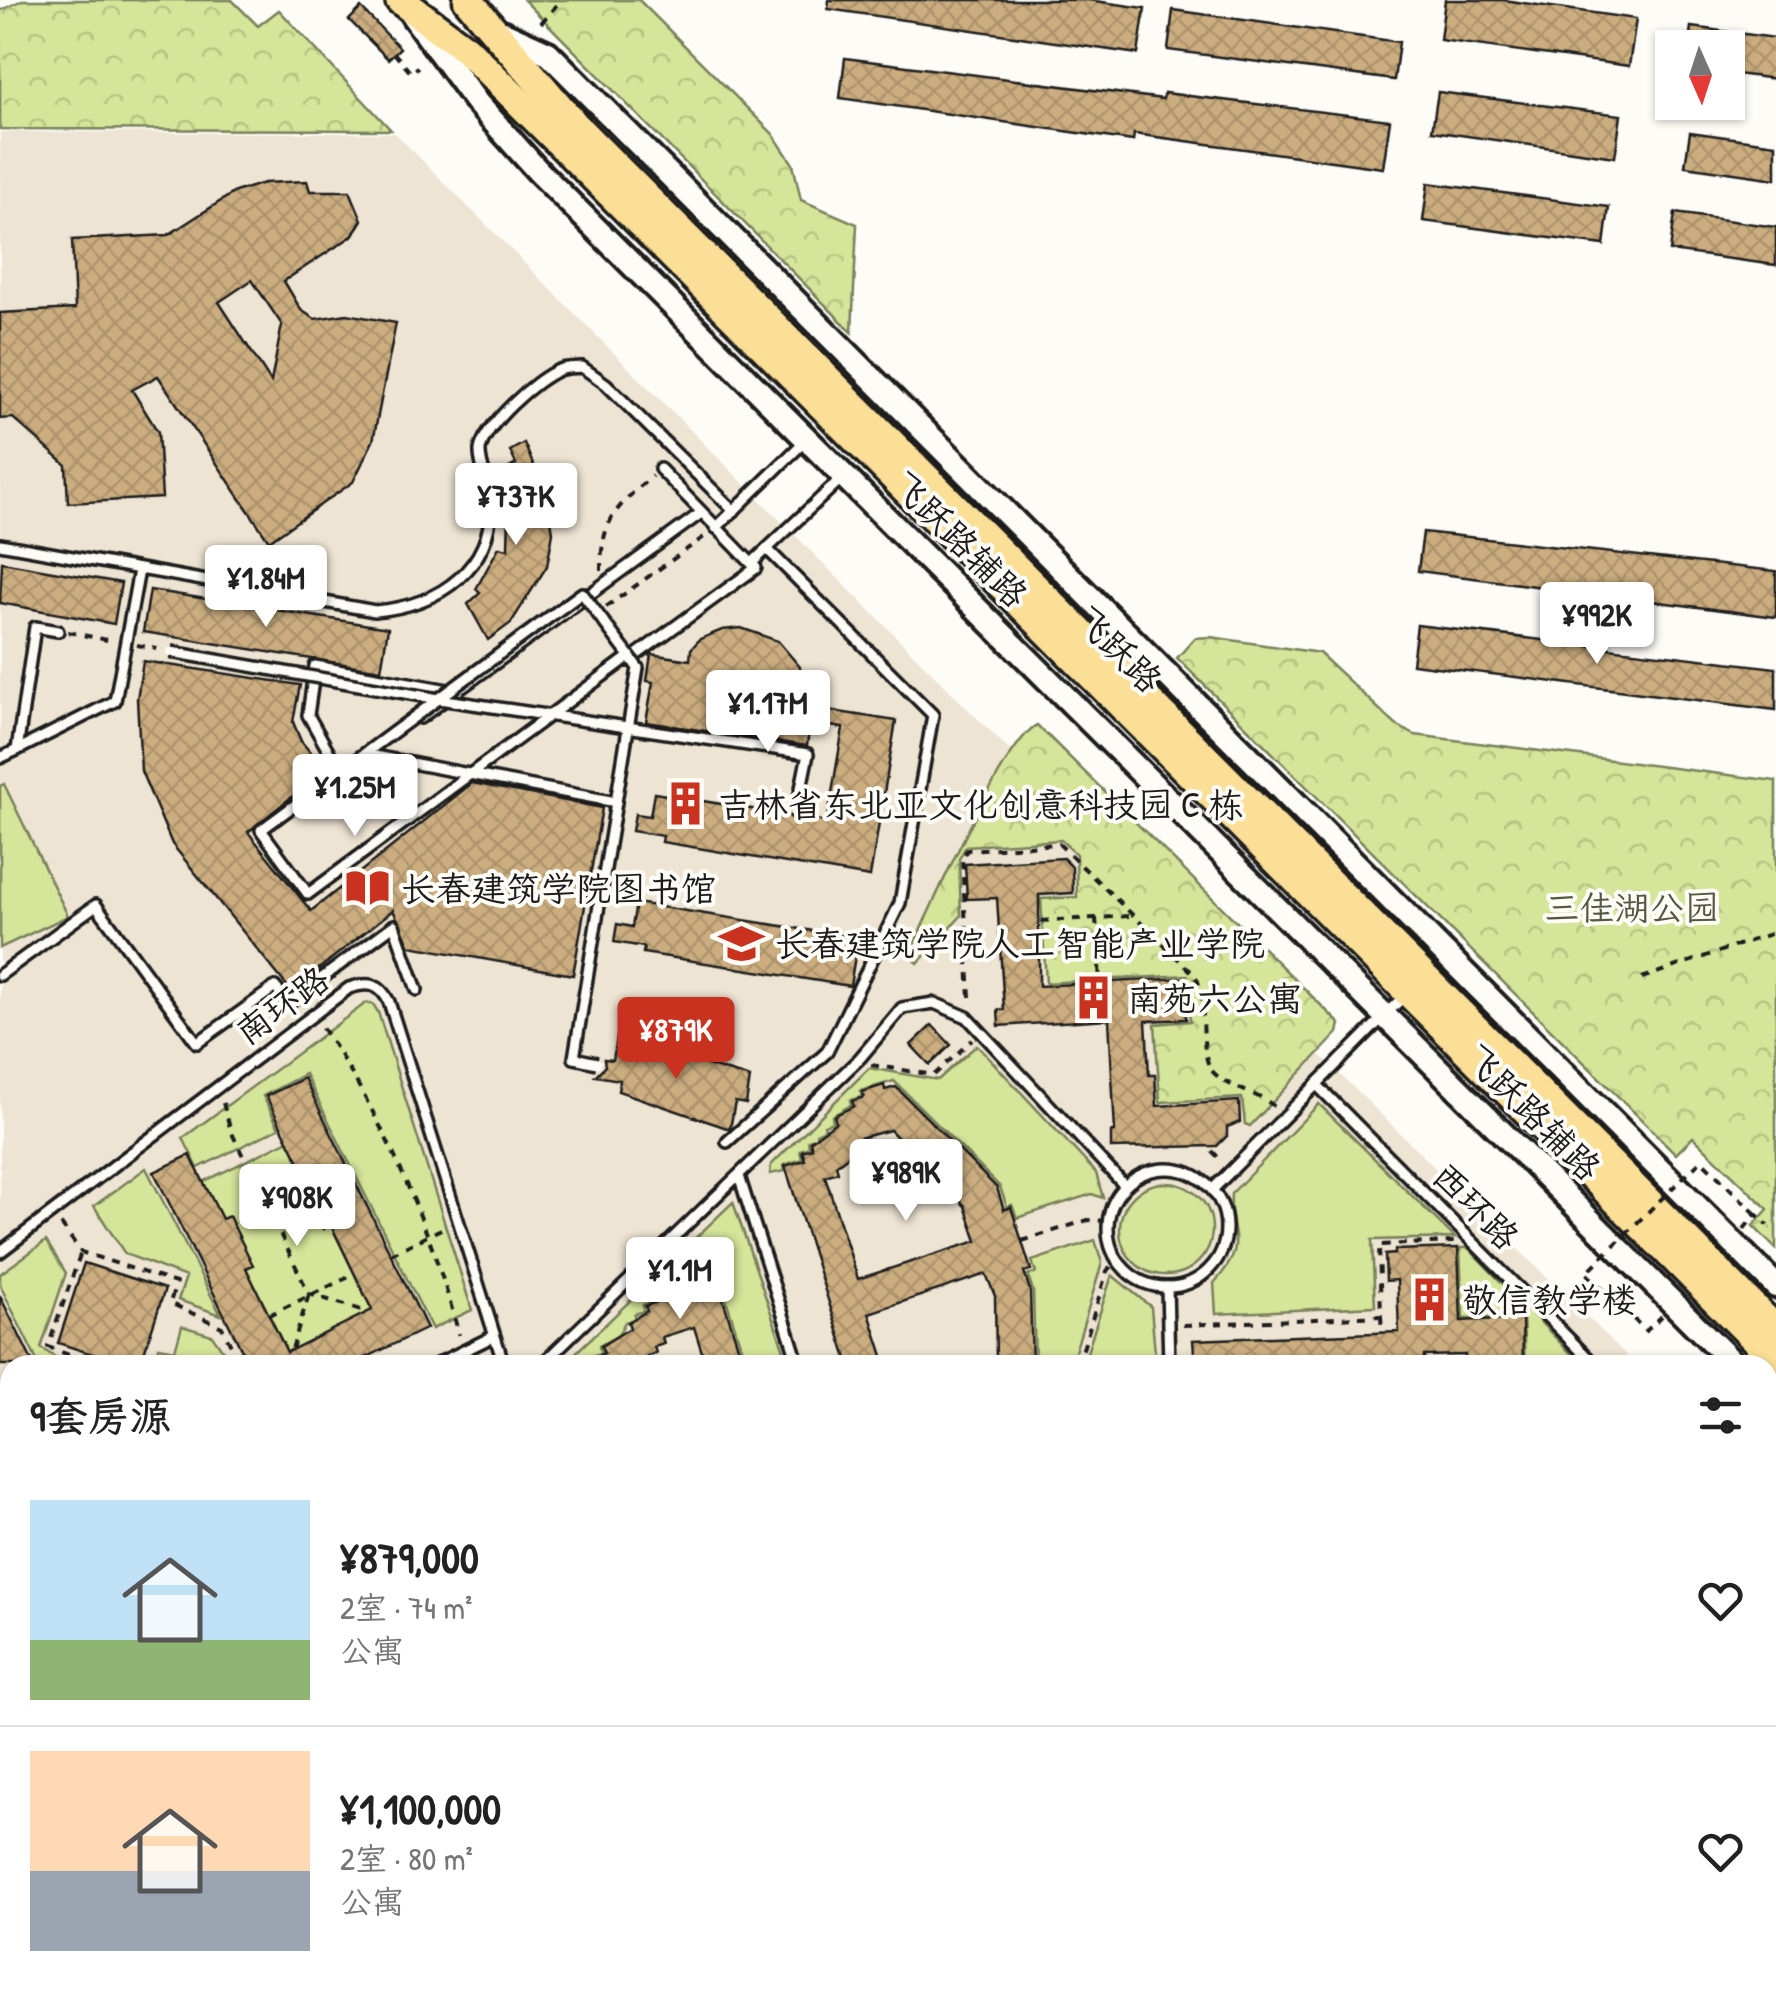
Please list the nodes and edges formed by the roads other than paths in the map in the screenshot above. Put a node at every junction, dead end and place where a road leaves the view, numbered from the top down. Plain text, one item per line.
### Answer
1 (468, 0) edge
2 (403, 2) edge
3 (497, 30) junction
4 (741, 371) junction
5 (801, 384) junction
6 (808, 438) junction
7 (660, 469) road end
8 (846, 474) junction
9 (895, 480) junction
10 (734, 511) junction
11 (701, 514) junction
12 (716, 528) junction
13 (0, 544) edge
14 (768, 548) junction
15 (923, 552) junction
16 (752, 563) junction
17 (138, 570) junction
18 (58, 631) dead end
19 (171, 652) dead end
20 (630, 656) junction
21 (457, 691) junction
22 (439, 699) junction
23 (549, 716) junction
24 (628, 730) junction
25 (17, 750) junction
26 (369, 755) junction
27 (0, 758) edge
28 (470, 774) junction
29 (342, 775) junction
30 (616, 802) junction
31 (796, 813) dead end
32 (0, 975) edge
33 (1415, 984) junction
34 (417, 990) dead end
35 (1385, 1014) junction
36 (597, 1063) dead end
37 (1318, 1086) junction
38 (727, 1142) dead end
39 (739, 1176) junction
40 (1126, 1186) junction
41 (1212, 1189) junction
42 (0, 1252) edge
43 (1776, 1286) edge
44 (1166, 1288) junction
45 (1776, 1330) edge
46 (494, 1336) junction
47 (455, 1355) edge
48 (501, 1355) edge
49 (551, 1355) edge
50 (795, 1355) edge
51 (1169, 1355) edge
52 (1585, 1355) edge
53 (1725, 1355) edge
54 (1771, 1355) edge

1 - 3 main road, 飞跃路
2 - 4 street, 飞跃路辅路
2 - 5 main road, 飞跃路
3 - 33 main road, 飞跃路
3 - 43 street, 飞跃路辅路
4 - 5 street
4 - 6 street, 飞跃路辅路
5 - 9 main road, 飞跃路
6 - 8 street, 飞跃路辅路
6 - 10 lane
7 - 11 lane
8 - 14 lane
8 - 15 street, 飞跃路辅路
9 - 15 street
9 - 33 main road, 飞跃路
10 - 12 lane
10 - 17 lane
11 - 12 lane
11 - 21 lane
12 - 16 lane
13 - 17 lane
14 - 16 lane
14 - 38 lane
15 - 35 street, 飞跃路辅路
16 - 29 lane
17 - 25 lane
18 - 25 lane
19 - 22 lane, bridge
20 - 22 lane, bridge
20 - 23 lane, bridge
20 - 24 lane, bridge
21 - 26 lane
21 - 29 lane
22 - 23 lane, bridge
22 - 28 lane, bridge
23 - 24 lane, bridge
23 - 28 lane, bridge
24 - 30 lane, bridge
24 - 31 lane, bridge
25 - 27 lane
26 - 28 lane, bridge
26 - 29 lane
28 - 30 lane, bridge
30 - 36 lane, bridge
32 - 34 lane
33 - 35 lane
33 - 45 main road, 飞跃路
33 - 54 main road, 飞跃路
35 - 37 lane
35 - 53 street, 飞跃路辅路
37 - 41 lane
37 - 52 lane, 西环路
39 - 40 lane
39 - 49 lane
39 - 50 lane
40 - 41 lane
40 - 44 lane
41 - 44 lane
42 - 46 lane, 南环路
44 - 51 lane
46 - 47 lane
46 - 48 lane, 南环路

